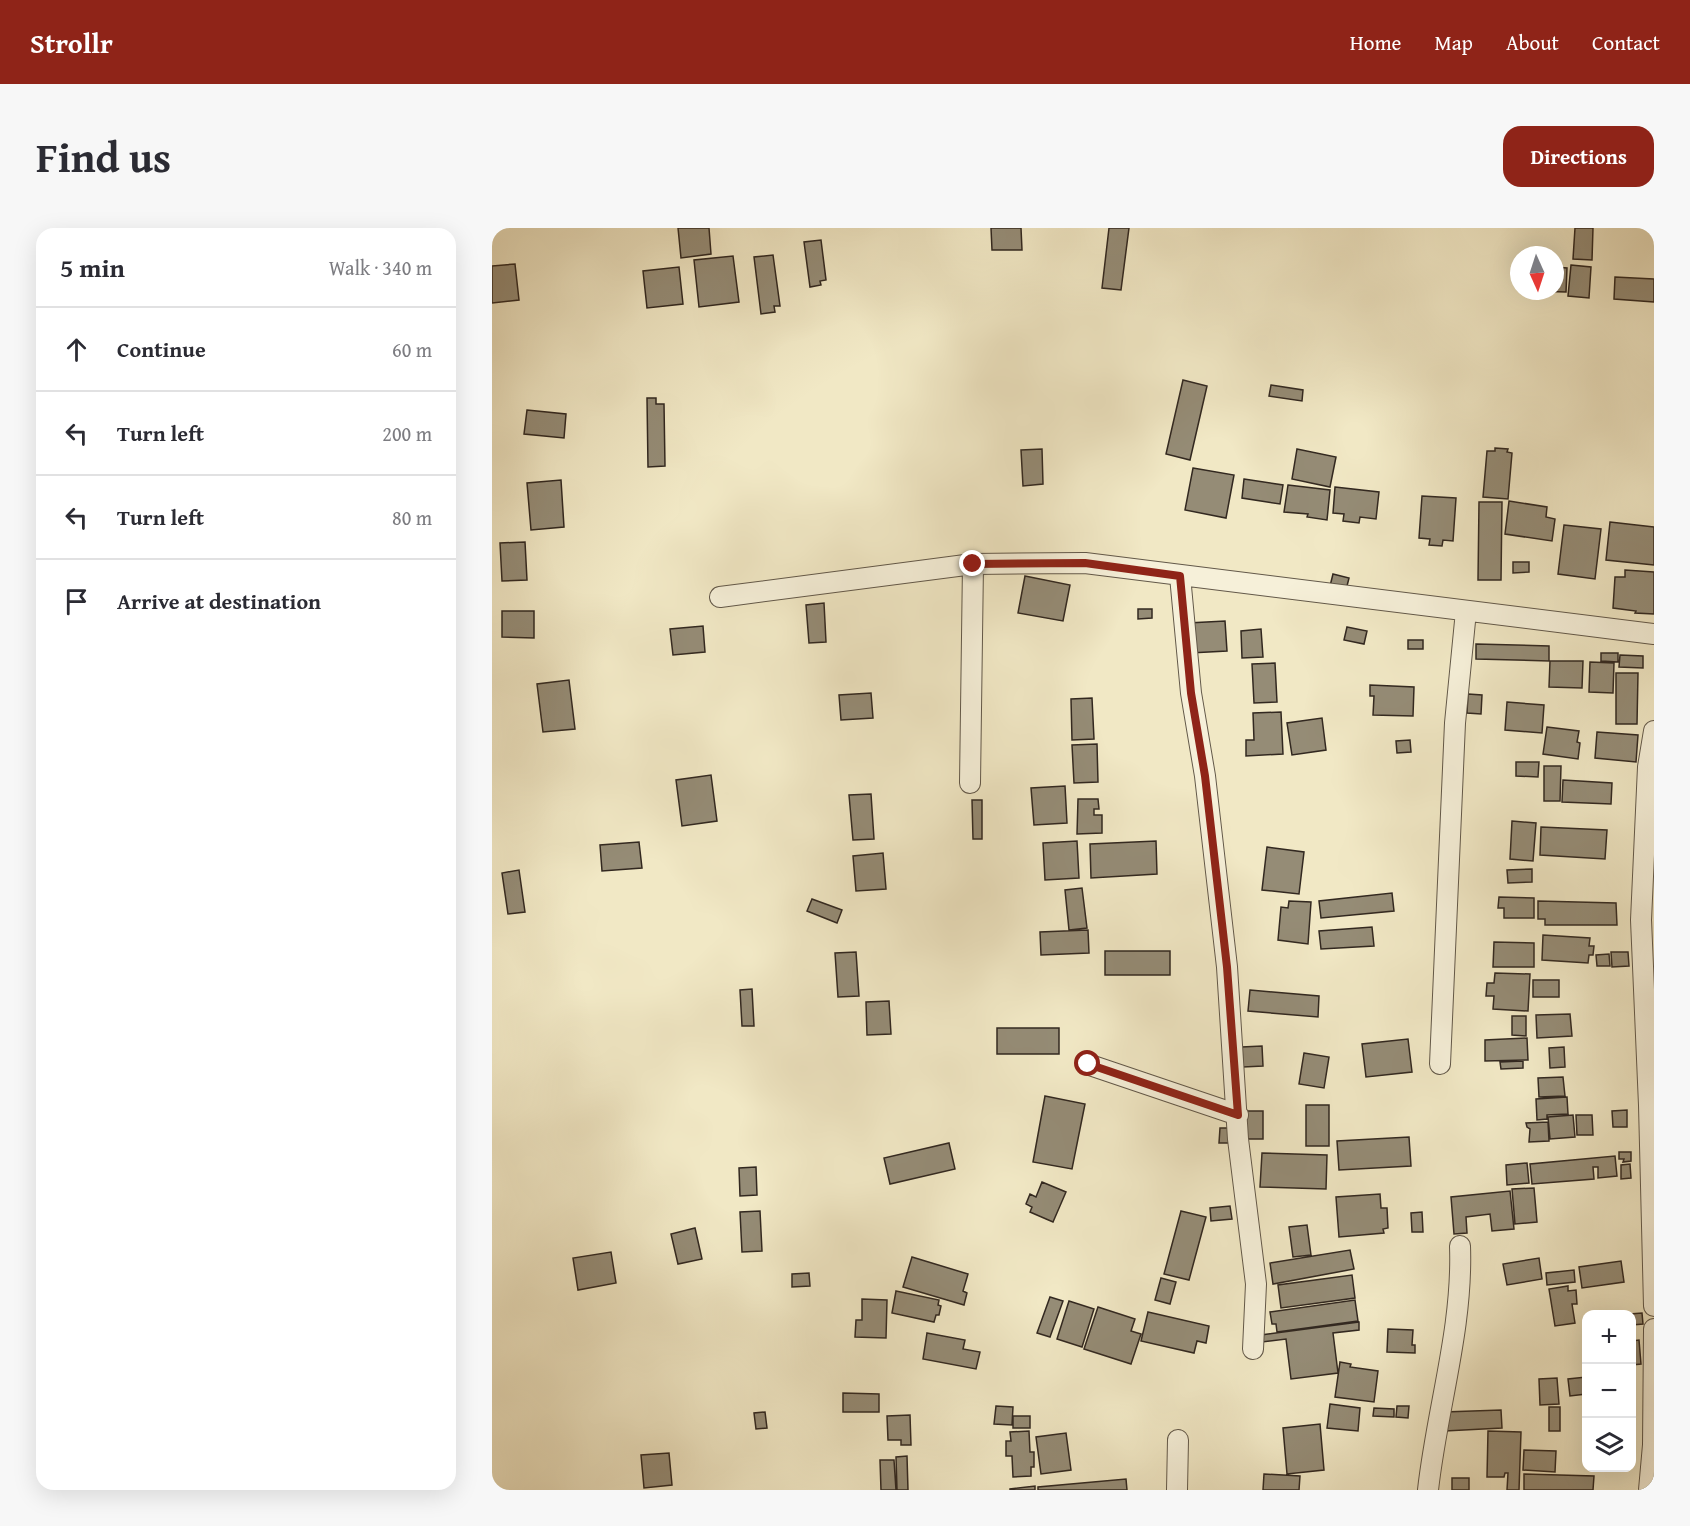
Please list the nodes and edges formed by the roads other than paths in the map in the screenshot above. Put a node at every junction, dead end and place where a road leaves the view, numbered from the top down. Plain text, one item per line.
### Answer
1 (973, 564) junction
2 (1180, 576) junction
3 (720, 597) dead end
4 (1466, 611) junction
5 (1654, 634) edge
6 (1654, 731) edge
7 (970, 783) dead end
8 (1088, 1064) dead end
9 (1440, 1064) dead end
10 (1238, 1115) junction
11 (1460, 1246) dead end
12 (1654, 1306) edge
13 (1654, 1329) edge
14 (1253, 1349) dead end
15 (1178, 1440) dead end
16 (1177, 1490) edge
17 (1428, 1490) edge
18 (1649, 1490) edge

1 - 2 street
1 - 3 street
1 - 7 street
2 - 4 street
2 - 10 street
4 - 5 street
4 - 9 street
6 - 12 street
8 - 10 street
10 - 14 street
11 - 17 street
13 - 18 street
15 - 16 street

